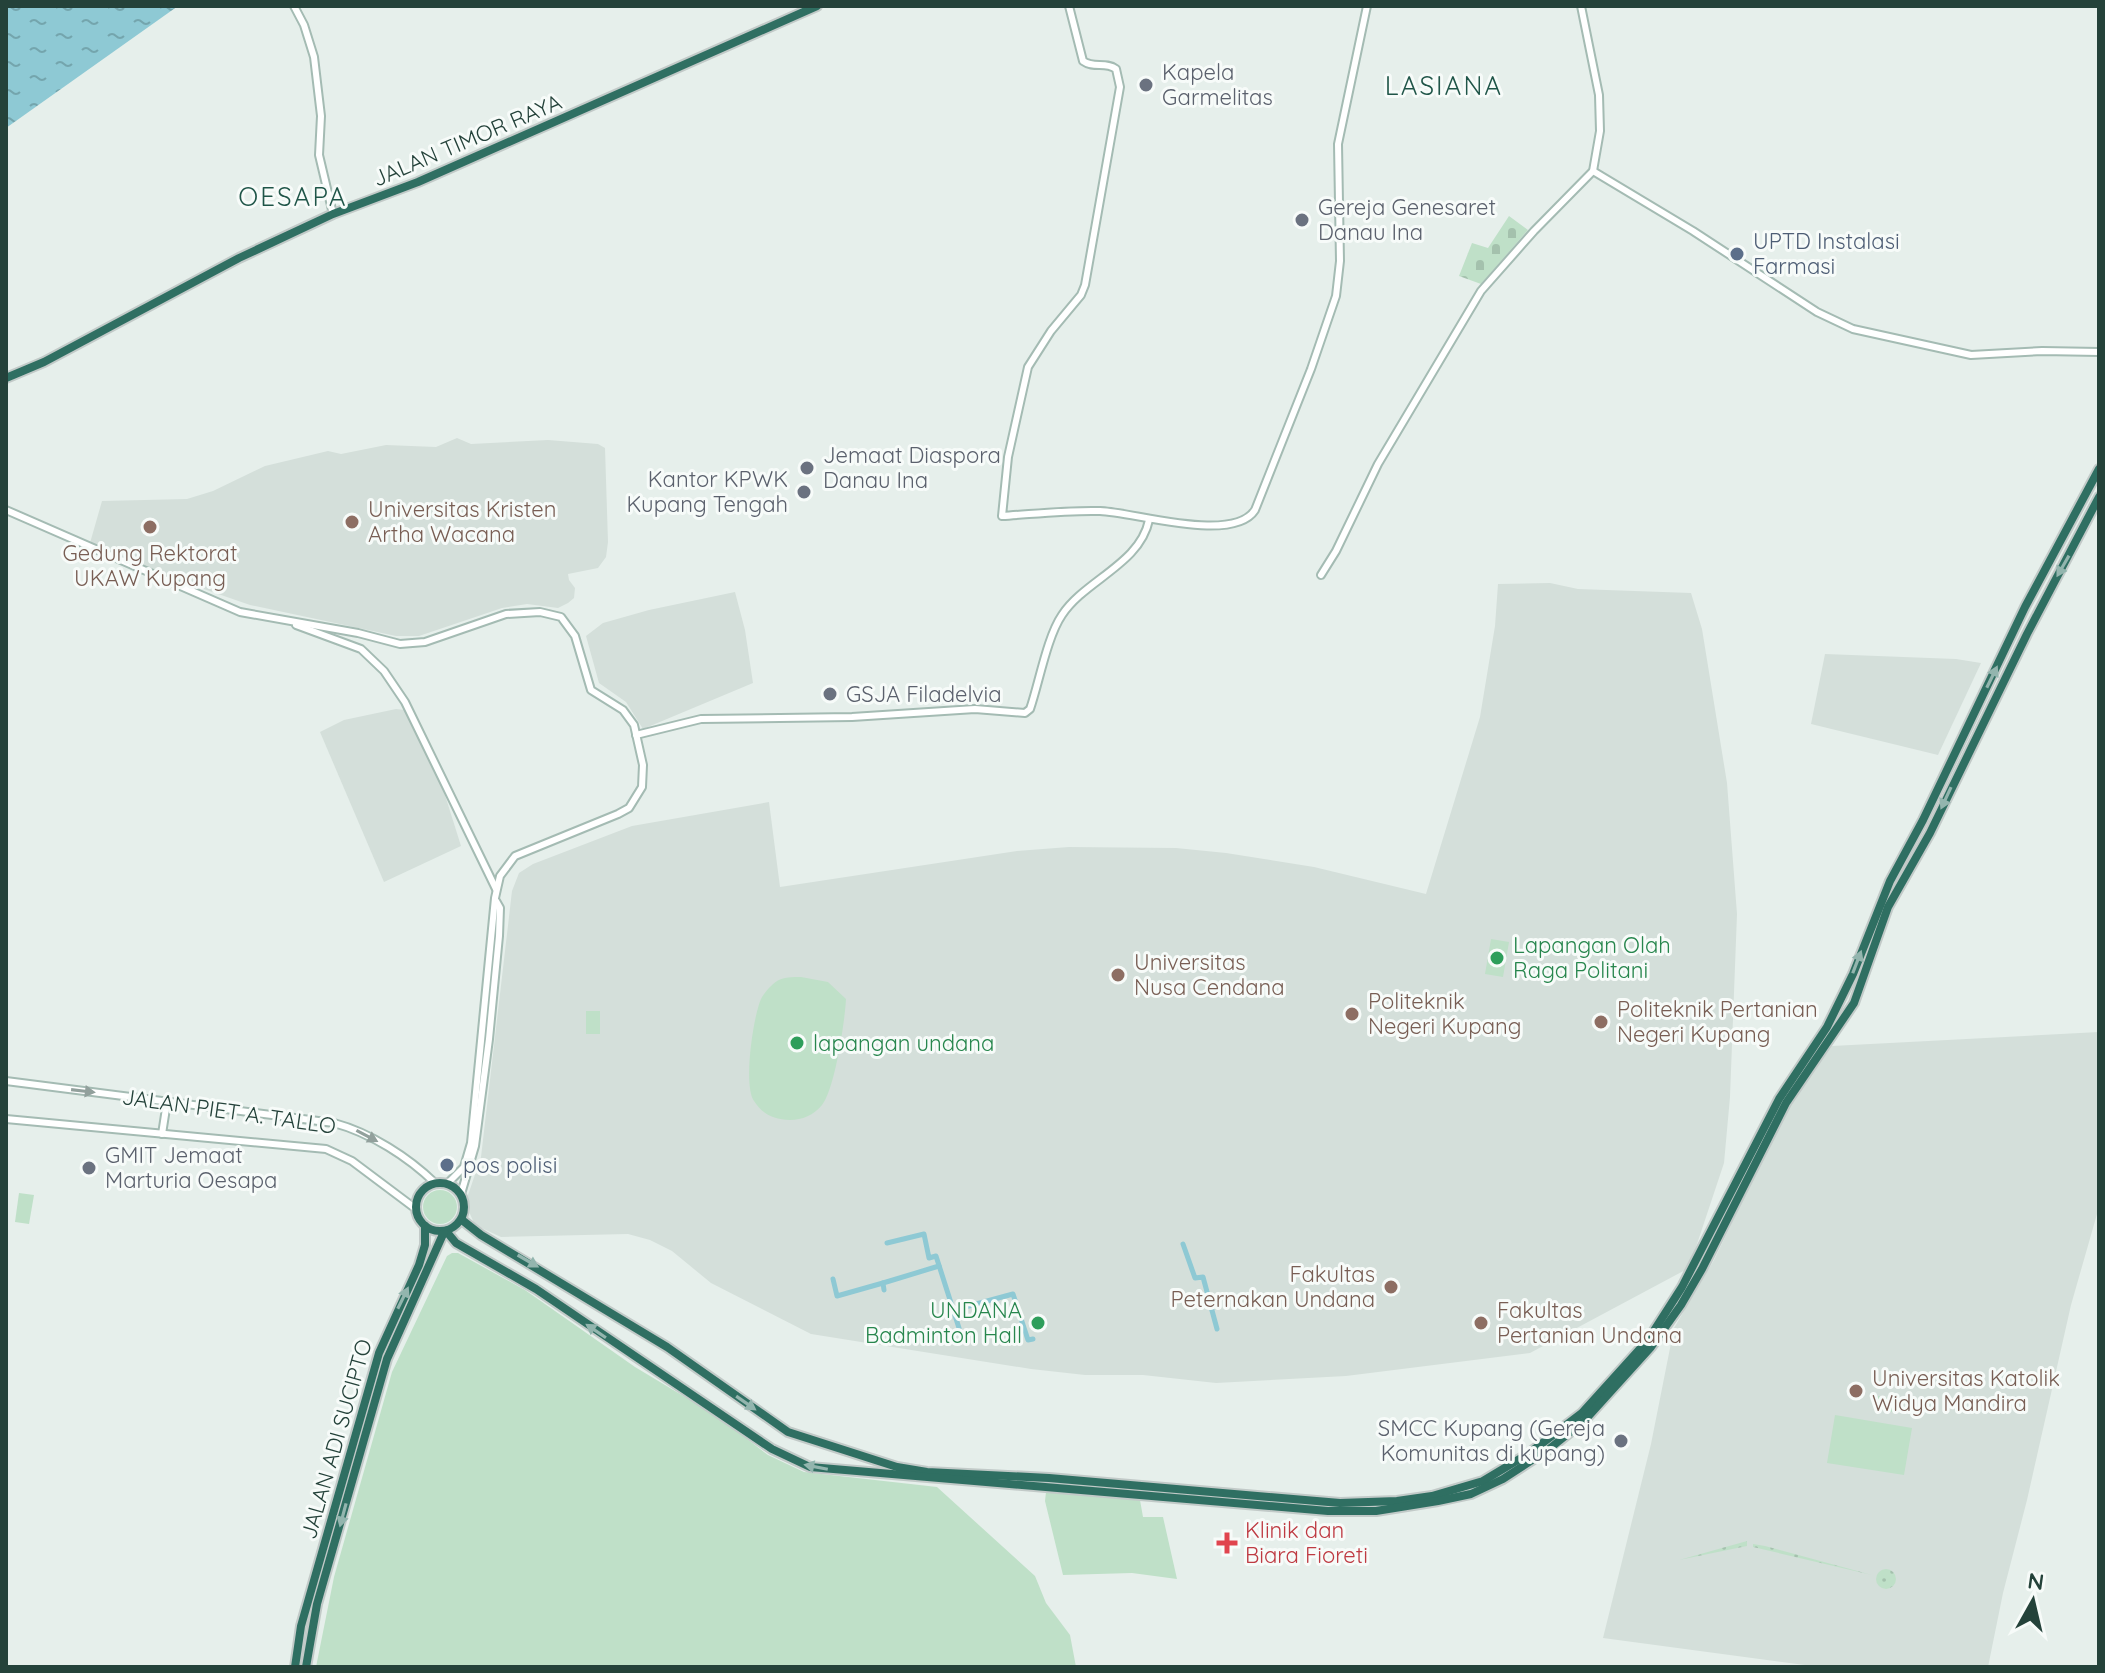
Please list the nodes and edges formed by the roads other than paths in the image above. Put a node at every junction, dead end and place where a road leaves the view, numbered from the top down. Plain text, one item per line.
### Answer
1 (294, 6) edge
2 (817, 6) edge
3 (1069, 6) edge
4 (1367, 6) edge
5 (1581, 6) edge
6 (1593, 171) junction
7 (333, 214) junction
8 (2099, 352) edge
9 (6, 378) edge
10 (2099, 469) edge
11 (2099, 497) edge
12 (6, 510) edge
13 (1149, 520) junction
14 (2072, 524) junction
15 (2083, 530) junction
16 (1321, 575) dead end
17 (293, 623) junction
18 (1975, 711) junction
19 (1986, 717) junction
20 (636, 735) junction
21 (496, 889) junction
22 (495, 898) junction
23 (1842, 996) junction
24 (1854, 1003) junction
25 (6, 1081) edge
26 (167, 1102) junction
27 (6, 1119) edge
28 (162, 1134) junction
29 (435, 1183) junction
30 (447, 1184) junction
31 (461, 1194) junction
32 (416, 1209) junction
33 (462, 1220) junction
34 (425, 1226) junction
35 (445, 1231) junction
36 (1677, 1303) junction
37 (853, 1454) junction
38 (849, 1471) junction
39 (1251, 1500) junction
40 (330, 1543) junction
41 (295, 1667) edge
42 (306, 1667) edge

1 - 7 street
2 - 7 highway, JALAN TIMOR RAYA
3 - 13 street
4 - 13 street
5 - 6 street
6 - 8 street
6 - 16 street
7 - 9 highway, JALAN TIMOR RAYA
10 - 14 highway
11 - 15 highway
12 - 17 street
13 - 20 street
14 - 15 highway
18 -> 14 highway
15 -> 19 highway
17 - 20 street
17 - 21 street
18 - 19 highway
23 -> 18 highway
19 -> 24 highway
20 - 21 street
21 - 22 street
22 - 30 street
22 - 31 street
23 - 24 highway
23 - 36 highway
24 - 36 highway
25 -> 26 street, JALAN PIET A. TALLO
26 - 28 street
26 -> 29 street, JALAN PIET A. TALLO
27 - 28 street, JALAN PIET A. TALLO
28 - 32 street, JALAN PIET A. TALLO
29 - 30 highway
29 - 32 highway
30 - 31 highway
31 - 33 highway
32 - 34 highway
33 - 35 highway
33 -> 37 highway
34 - 35 highway
40 -> 34 highway, JALAN ADI SUCIPTO
38 -> 35 highway
35 -> 40 highway, JALAN ADI SUCIPTO
36 - 39 highway
37 - 38 highway
37 - 39 highway
38 - 39 highway
40 - 41 highway, JALAN ADI SUCIPTO
40 - 42 highway, JALAN ADI SUCIPTO

